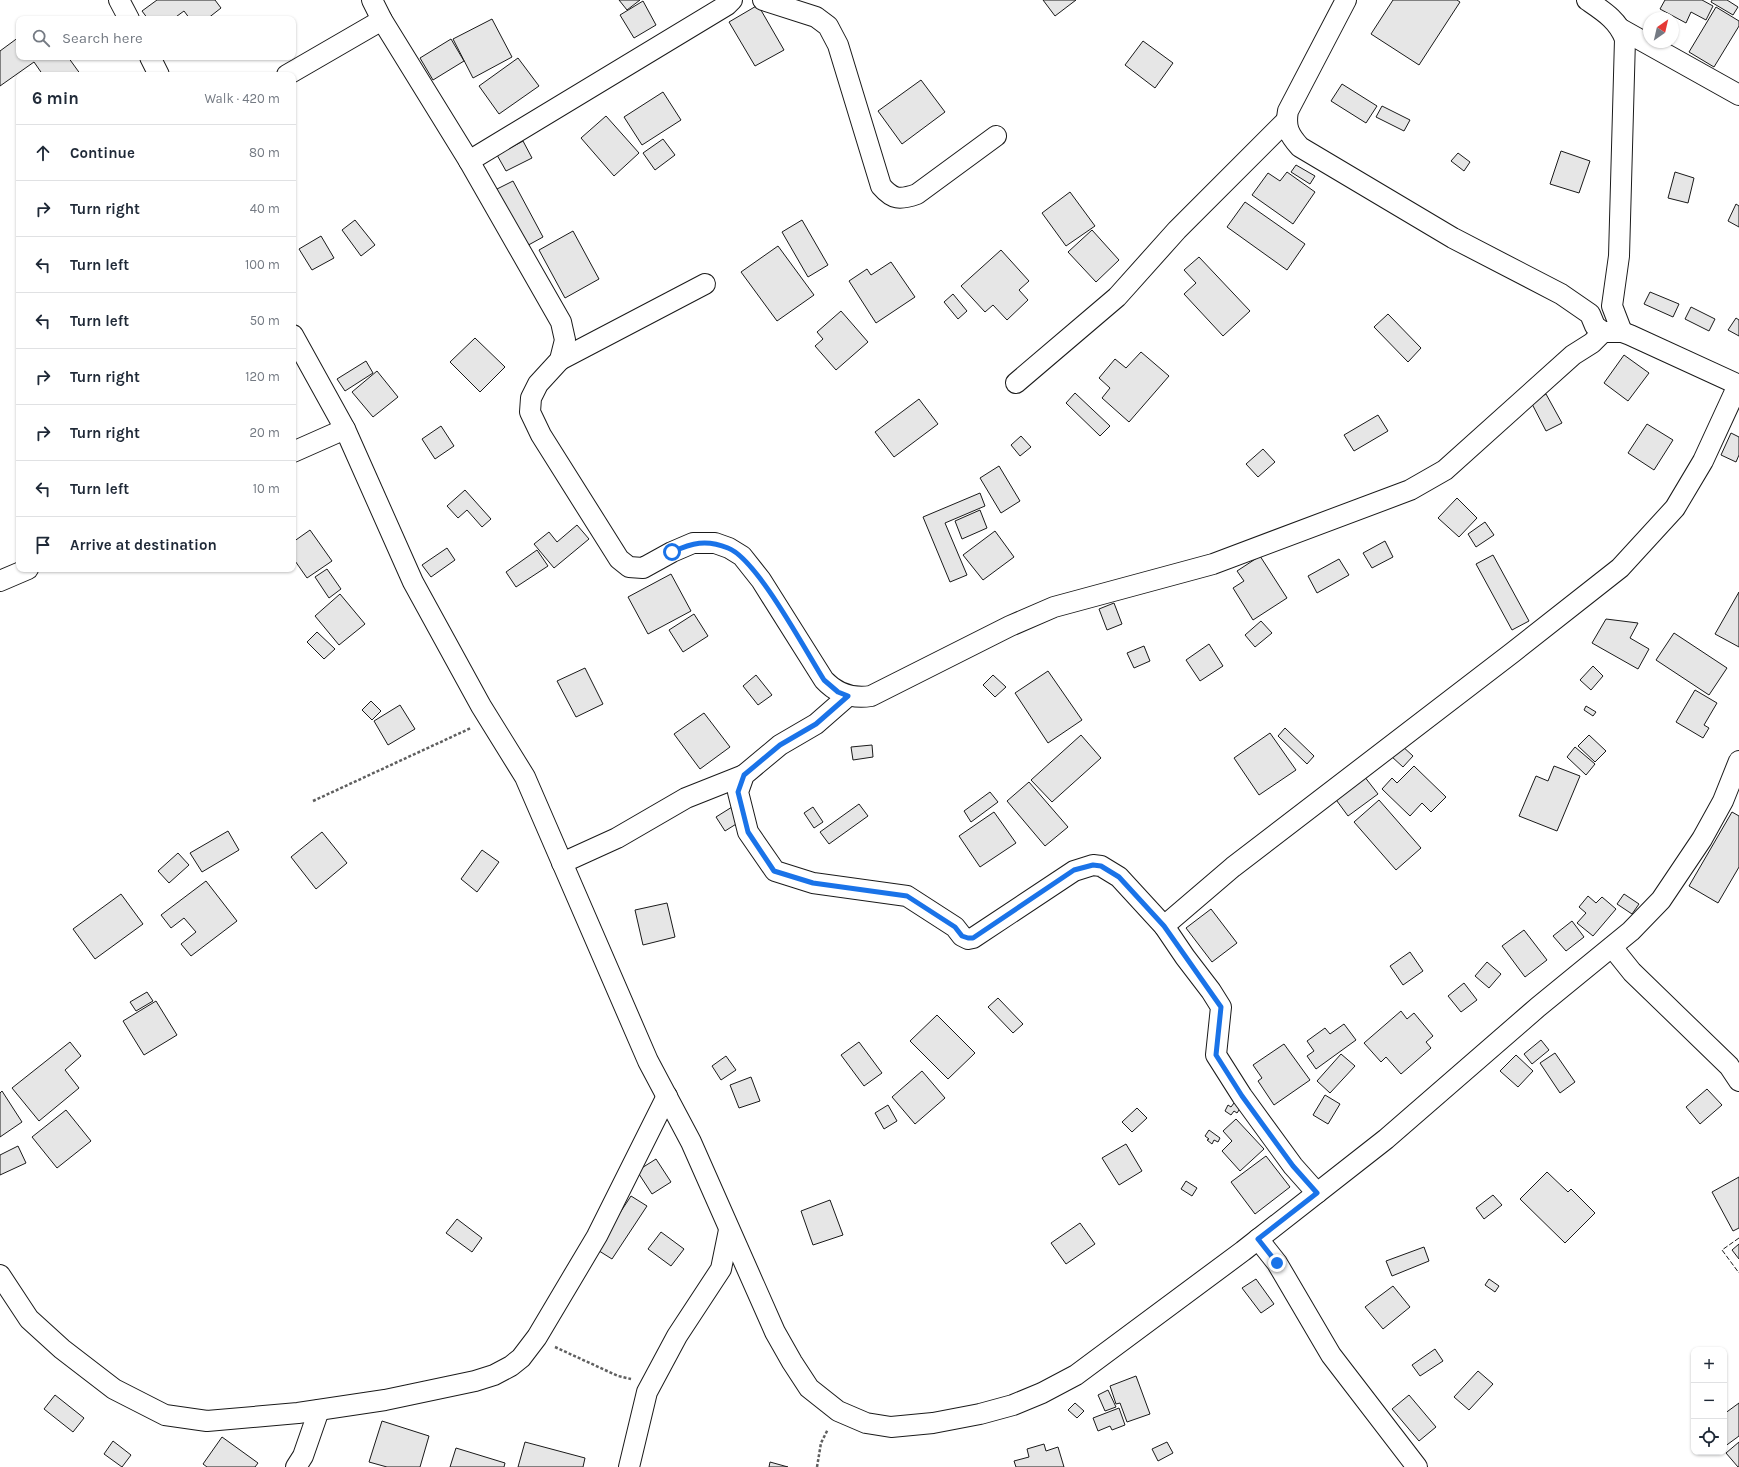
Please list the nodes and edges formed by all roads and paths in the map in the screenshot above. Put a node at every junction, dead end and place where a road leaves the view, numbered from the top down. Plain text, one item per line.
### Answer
1 (119, 0) edge
2 (372, 0) edge
3 (732, 0) edge
4 (763, 0) edge
5 (1346, 0) edge
6 (1587, 0) edge
7 (127, 16) edge
8 (382, 20) junction
9 (1621, 29) junction
10 (152, 60) edge
11 (158, 72) edge
12 (292, 72) edge
13 (1739, 94) edge
14 (1286, 121) junction
15 (996, 136) dead end
16 (468, 161) junction
17 (705, 284) dead end
18 (1612, 306) junction
19 (1590, 314) junction
20 (1612, 332) junction
21 (296, 340) edge
22 (560, 360) junction
23 (1016, 383) dead end
24 (1739, 385) edge
25 (345, 429) junction
26 (296, 451) edge
27 (22, 572) edge
28 (0, 582) edge
29 (848, 696) junction
30 (489, 719) junction
31 (1739, 761) edge
32 (744, 775) junction
33 (313, 801) dead end
34 (562, 863) junction
35 (1164, 926) junction
36 (1612, 947) junction
37 (1736, 1069) edge
38 (667, 1096) junction
39 (1317, 1193) junction
40 (729, 1230) junction
41 (1258, 1239) junction
42 (0, 1275) edge
43 (537, 1337) junction
44 (652, 1383) junction
45 (318, 1410) junction
46 (838, 1411) junction
47 (296, 1467) edge
48 (629, 1467) edge
49 (817, 1467) edge
50 (1417, 1467) edge

1 - 7 street
2 - 8 street
3 - 16 street
4 - 15 street
5 - 14 street
6 - 9 street
8 - 12 street
8 - 16 street
9 - 13 street
9 - 18 street
10 - 11 street
14 - 19 street
14 - 23 street
16 - 22 street
17 - 22 street
18 - 19 street
18 - 20 street
19 - 20 street
20 - 24 street
20 - 29 street
21 - 25 street
22 - 29 street
24 - 35 street
25 - 26 street
25 - 30 street
27 - 28 street
29 - 32 street
30 - 33 path
30 - 34 street
31 - 36 street
32 - 34 street
32 - 35 street
34 - 38 street
35 - 39 street
36 - 37 street
36 - 39 street
38 - 40 street
38 - 43 street
39 - 41 street
40 - 44 street
40 - 46 street
41 - 46 street
41 - 50 street
42 - 45 street
43 - 44 path
43 - 45 street
44 - 48 street
45 - 47 street
46 - 49 path

